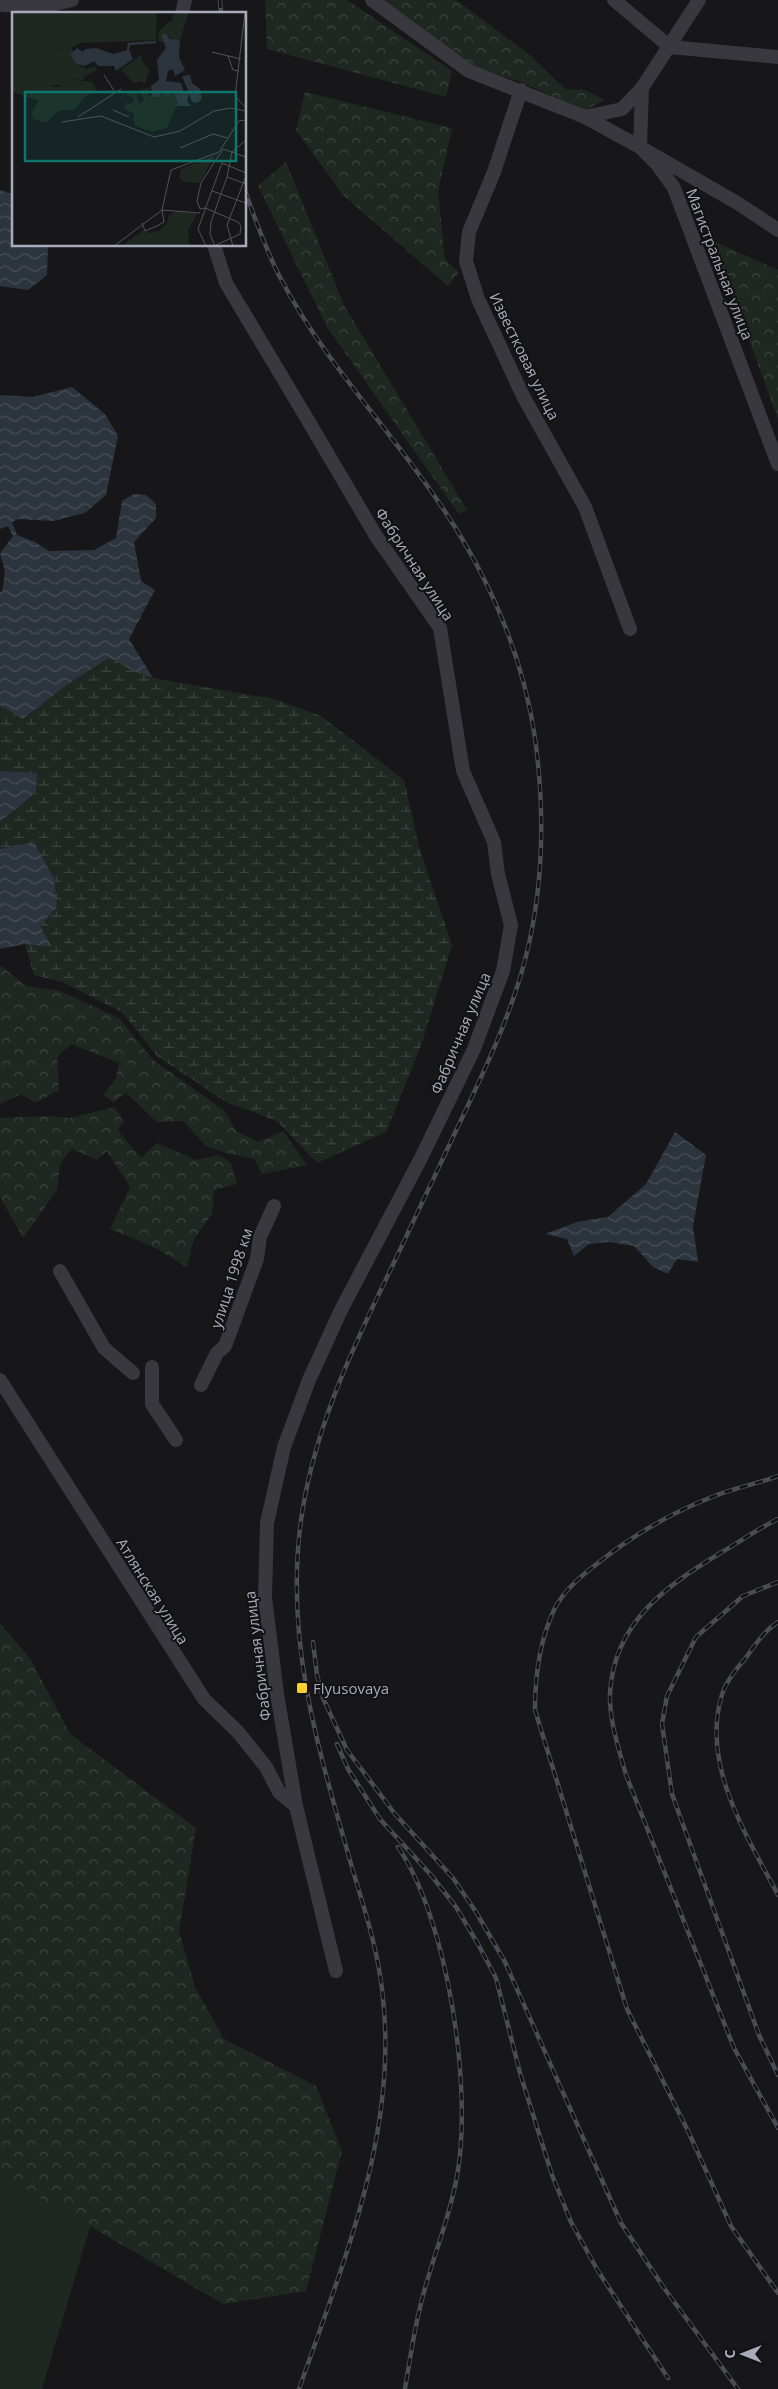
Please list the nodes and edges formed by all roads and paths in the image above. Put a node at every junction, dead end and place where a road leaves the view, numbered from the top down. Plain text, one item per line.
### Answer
1 (72, 0) edge
2 (372, 0) edge
3 (614, 0) edge
4 (699, 0) edge
5 (0, 5) edge
6 (670, 47) junction
7 (778, 57) edge
8 (642, 88) junction
9 (521, 90) junction
10 (584, 117) junction
11 (640, 147) junction
12 (778, 230) edge
13 (214, 246) edge
14 (778, 464) edge
15 (630, 629) dead end
16 (274, 1206) dead end
17 (60, 1271) dead end
18 (152, 1367) dead end
19 (133, 1373) dead end
20 (0, 1380) edge
21 (201, 1385) dead end
22 (176, 1440) dead end
23 (296, 1806) junction
24 (336, 1971) dead end

1 - 5 street
2 - 9 street, Магистральная улица
3 - 6 street
4 - 6 street
6 - 7 street
6 - 8 street
8 - 10 street
8 - 11 street
9 - 10 street, Магистральная улица
9 - 15 street, Известковая улица
10 - 11 street, Магистральная улица
11 - 12 street
11 - 14 street, Магистральная улица
13 - 23 street, Фабричная улица
16 - 21 street, улица 1998 км
17 - 19 street
18 - 22 street
20 - 23 street, Атлянская улица
23 - 24 street, Фабричная улица

